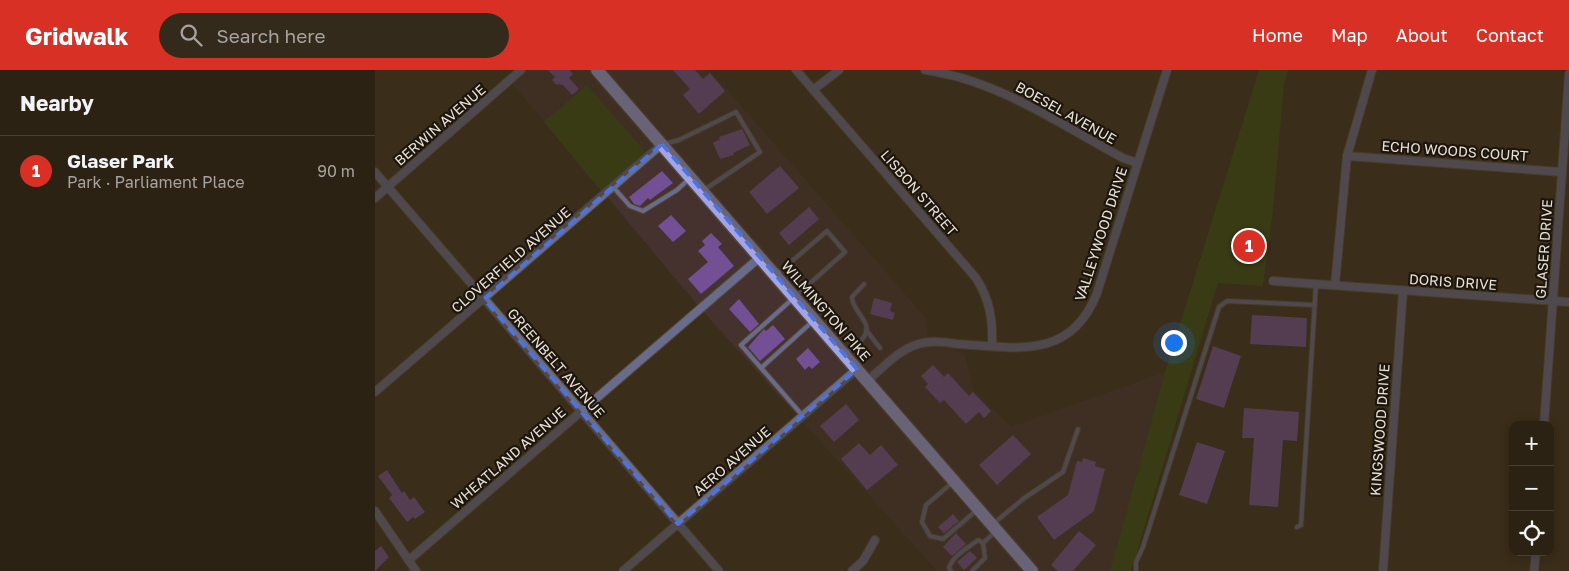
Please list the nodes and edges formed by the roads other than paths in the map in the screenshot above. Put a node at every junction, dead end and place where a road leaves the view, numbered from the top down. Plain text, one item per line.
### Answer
1 (521, 70) edge
2 (597, 70) edge
3 (796, 70) edge
4 (839, 70) edge
5 (925, 70) edge
6 (1167, 70) edge
7 (1372, 70) edge
8 (1569, 74) edge
9 (813, 90) junction
10 (662, 144) junction
11 (1347, 156) junction
12 (1138, 163) junction
13 (375, 172) edge
14 (1562, 172) junction
15 (691, 178) junction
16 (388, 187) junction
17 (613, 188) junction
18 (702, 191) junction
19 (375, 198) edge
20 (759, 258) junction
21 (775, 276) junction
22 (1273, 281) dead end
23 (864, 284) dead end
24 (1317, 284) junction
25 (1335, 286) junction
26 (1403, 291) junction
27 (793, 296) junction
28 (484, 299) junction
29 (1553, 300) junction
30 (1569, 302) edge
31 (1315, 305) junction
32 (814, 320) junction
33 (866, 330) junction
34 (993, 346) junction
35 (880, 348) dead end
36 (843, 355) junction
37 (761, 368) junction
38 (857, 369) junction
39 (867, 381) junction
40 (375, 392) edge
41 (581, 412) junction
42 (803, 416) junction
43 (1544, 421) edge
44 (1078, 429) dead end
45 (953, 482) junction
46 (978, 509) junction
47 (375, 511) edge
48 (678, 524) junction
49 (1297, 527) dead end
50 (994, 528) junction
51 (875, 540) dead end
52 (983, 543) junction
53 (1535, 556) edge
54 (409, 560) junction
55 (416, 571) edge
56 (623, 571) edge
57 (719, 571) edge
58 (852, 571) edge
59 (951, 571) edge
60 (972, 571) edge
61 (1030, 571) edge
62 (1136, 571) edge
63 (1383, 571) edge
64 (1534, 571) edge

1 - 16 street, BERWIN AVENUE
2 - 10 main road, WILMINGTON PIKE
3 - 9 street, LISBON STREET
4 - 9 street
5 - 12 street, BOESEL AVENUE
6 - 12 street, VALLEYWOOD DRIVE
7 - 11 street
8 - 14 street, GLASER DRIVE
9 - 34 street, LISBON STREET
10 - 15 main road, WILMINGTON PIKE
10 - 17 street, CLOVERFIELD AVENUE
10 - 18 lane
11 - 14 street, ECHO WOODS COURT
11 - 25 street
12 - 34 street, VALLEYWOOD DRIVE
13 - 16 street, GREENBELT AVENUE
14 - 29 street, GLASER DRIVE
15 - 17 lane
15 - 18 main road, WILMINGTON PIKE
16 - 19 street, BERWIN AVENUE
16 - 28 street, GREENBELT AVENUE
17 - 28 street, CLOVERFIELD AVENUE
18 - 20 main road, WILMINGTON PIKE
20 - 21 main road, WILMINGTON PIKE
20 - 41 street, WHEATLAND AVENUE
21 - 27 main road, WILMINGTON PIKE
21 - 27 lane
22 - 24 street, DORIS DRIVE
23 - 33 lane
24 - 25 street, DORIS DRIVE
24 - 31 lane
25 - 26 street, DORIS DRIVE
26 - 29 street, DORIS DRIVE
26 - 63 street, KINGSWOOD DRIVE
27 - 32 main road, WILMINGTON PIKE
27 - 37 lane
28 - 40 street, CLOVERFIELD AVENUE
28 - 41 street, GREENBELT AVENUE
29 - 30 street, DORIS DRIVE
29 - 43 street, GLASER DRIVE
31 - 49 lane
31 - 62 lane
32 - 36 main road, WILMINGTON PIKE
32 - 37 lane
33 - 35 lane
33 - 36 lane
34 - 39 street, VALLEYWOOD DRIVE
36 - 38 main road, WILMINGTON PIKE
37 - 42 lane
38 - 39 main road, WILMINGTON PIKE
38 - 42 street, AERO AVENUE
39 - 45 main road, WILMINGTON PIKE
41 - 48 street, GREENBELT AVENUE
41 - 54 street, WHEATLAND AVENUE
42 - 48 street, AERO AVENUE
44 - 50 lane
45 - 46 main road, WILMINGTON PIKE
45 - 46 lane
46 - 50 main road, WILMINGTON PIKE
47 - 54 street
48 - 56 street, AERO AVENUE
48 - 57 street, GREENBELT AVENUE
50 - 52 lane
50 - 61 main road, WILMINGTON PIKE
51 - 58 street
52 - 59 lane
52 - 60 lane
53 - 64 street
54 - 55 street

